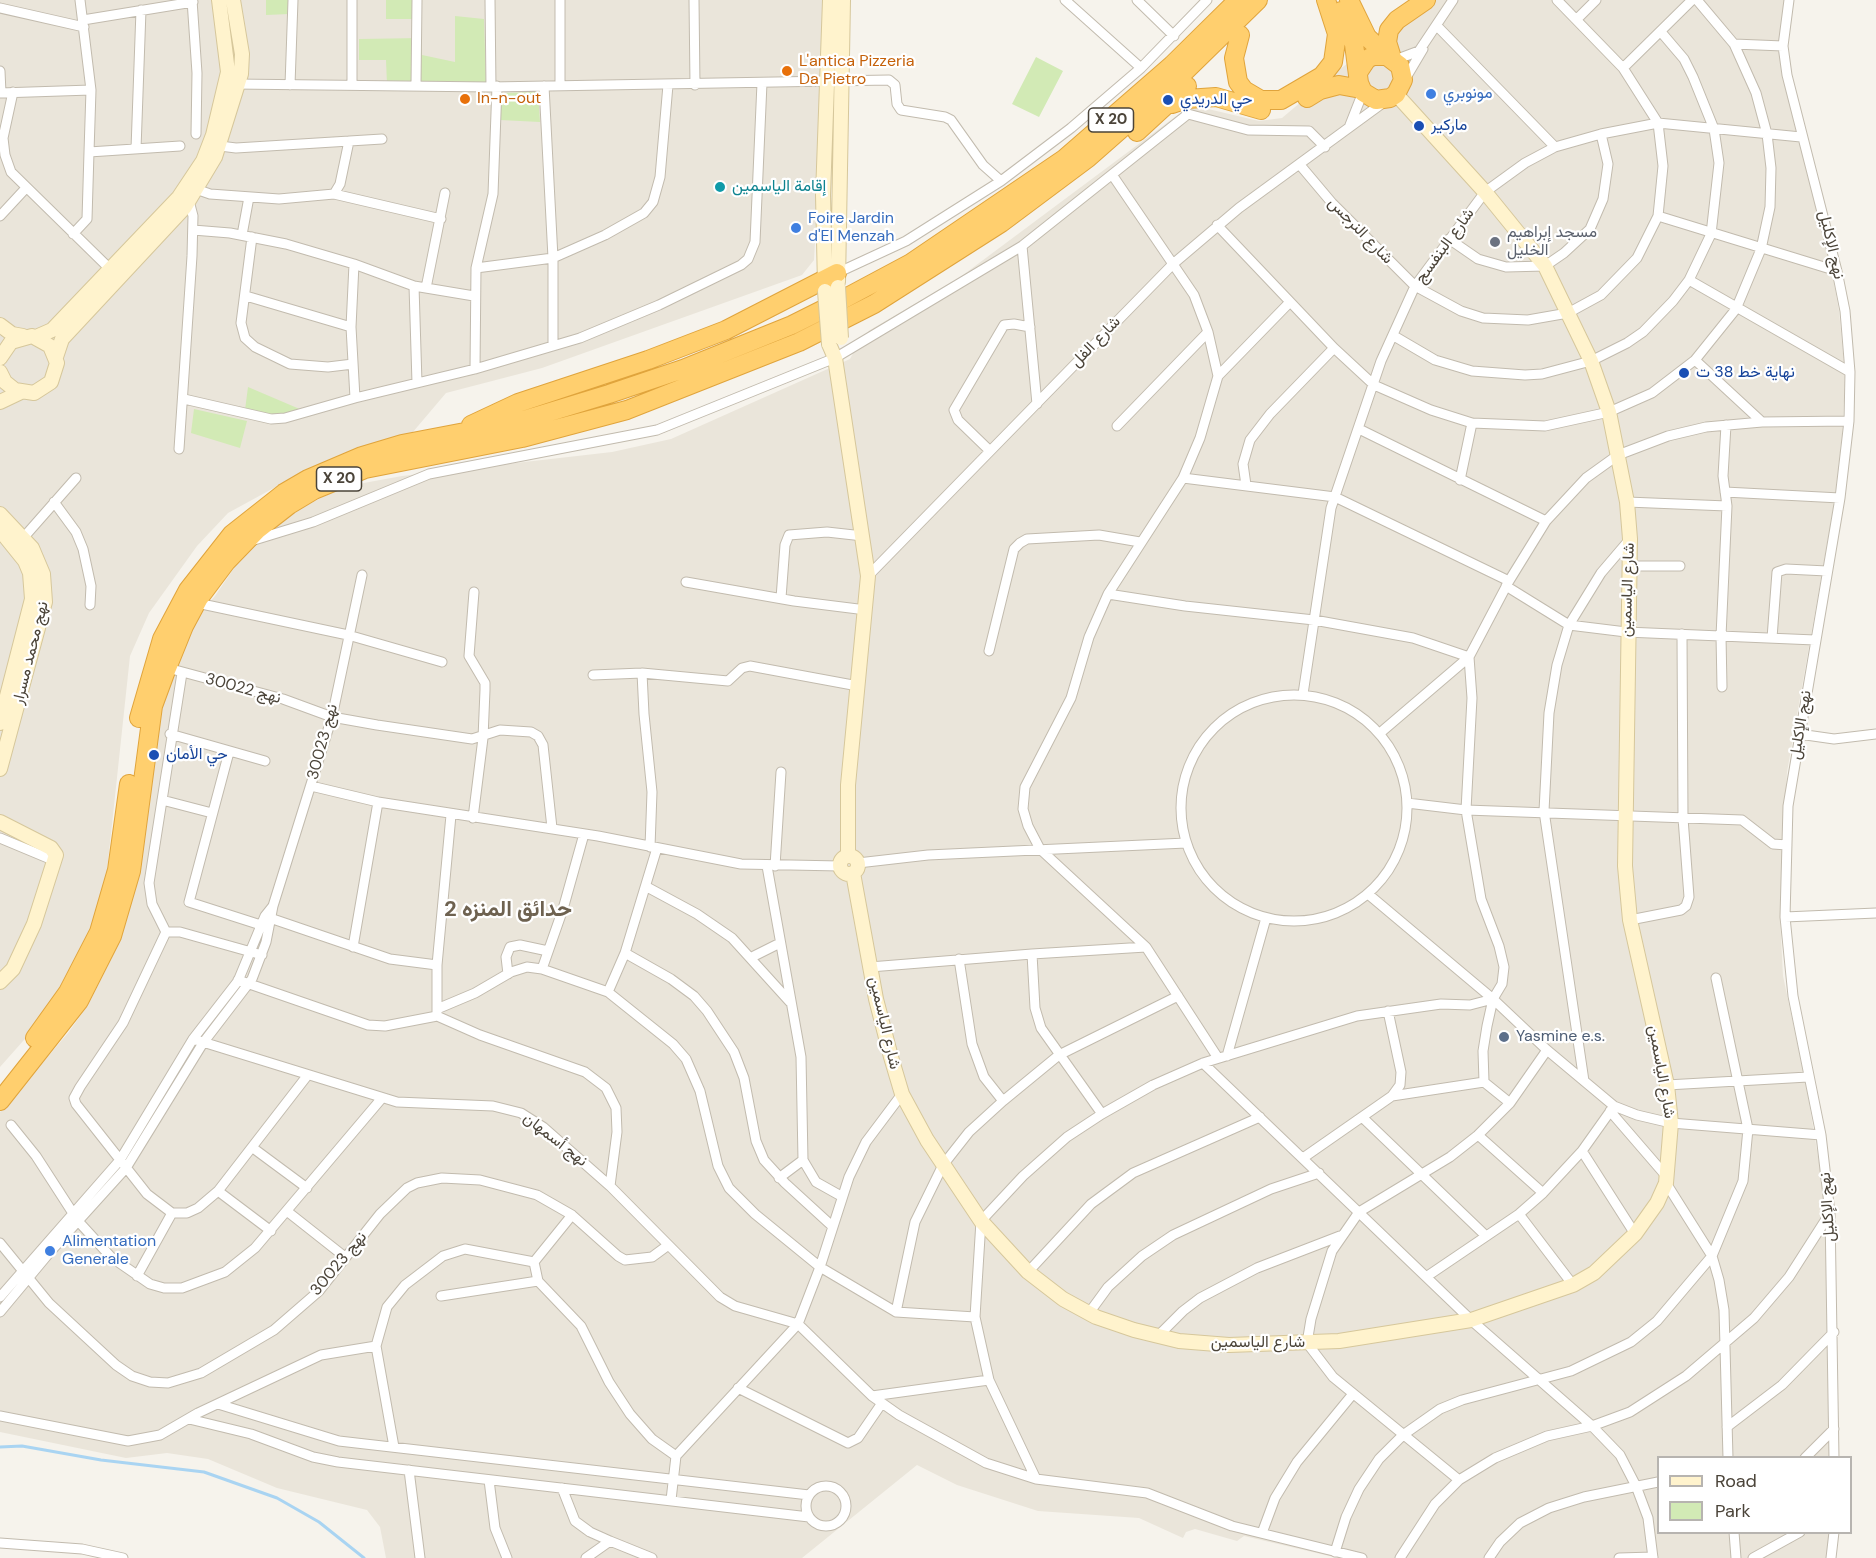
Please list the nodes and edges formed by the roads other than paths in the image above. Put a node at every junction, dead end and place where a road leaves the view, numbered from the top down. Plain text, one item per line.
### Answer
1 (1, 0) edge
2 (80, 0) edge
3 (219, 0) edge
4 (233, 0) edge
5 (293, 0) edge
6 (352, 0) edge
7 (417, 0) edge
8 (490, 0) edge
9 (560, 0) edge
10 (694, 0) edge
11 (830, 0) edge
12 (843, 0) edge
13 (1065, 0) edge
14 (1137, 0) edge
15 (1208, 0) edge
16 (1221, 0) edge
17 (1238, 0) edge
18 (1258, 0) edge
19 (1272, 0) edge
20 (1326, 0) edge
21 (1335, 0) edge
22 (1349, 0) edge
23 (1426, 0) edge
24 (1453, 0) edge
25 (1557, 0) edge
26 (1596, 0) edge
27 (1694, 0) edge
28 (1789, 0) edge
29 (193, 1) edge
30 (0, 8) edge
31 (141, 10) junction
32 (1577, 19) junction
33 (84, 23) junction
34 (1438, 27) junction
35 (1660, 32) junction
36 (1240, 35) junction
37 (1174, 36) junction
38 (1425, 44) junction
39 (1734, 44) junction
40 (1784, 46) junction
41 (1392, 58) junction
42 (1141, 68) junction
43 (1623, 68) junction
44 (0, 71) edge
45 (1359, 71) junction
46 (835, 81) junction
47 (762, 83) junction
48 (233, 84) junction
49 (290, 85) junction
50 (352, 85) junction
51 (416, 85) junction
52 (668, 85) junction
53 (694, 85) junction
54 (494, 86) junction
55 (544, 86) junction
56 (560, 86) junction
57 (91, 90) junction
58 (1362, 91) junction
59 (12, 92) junction
60 (1, 93) edge
61 (1396, 93) junction
62 (1161, 112) junction
63 (1658, 123) junction
64 (1714, 129) junction
65 (1345, 132) junction
66 (196, 134) dead end
67 (1601, 134) junction
68 (1767, 134) junction
69 (1801, 137) junction
70 (382, 139) dead end
71 (350, 141) junction
72 (180, 146) dead end
73 (220, 146) junction
74 (1324, 147) junction
75 (1555, 147) junction
76 (136, 149) junction
77 (89, 152) junction
78 (1088, 158) junction
79 (1300, 165) junction
80 (1113, 176) junction
81 (1001, 181) junction
82 (26, 188) junction
83 (191, 192) junction
84 (1485, 192) junction
85 (445, 193) dead end
86 (334, 194) junction
87 (249, 197) junction
88 (0, 216) edge
89 (1658, 216) junction
90 (441, 219) junction
91 (978, 220) junction
92 (1217, 225) junction
93 (193, 230) junction
94 (73, 234) junction
95 (1710, 234) junction
96 (242, 235) junction
97 (252, 237) junction
98 (1449, 239) junction
99 (1022, 246) junction
100 (1761, 249) junction
101 (553, 258) junction
102 (354, 264) junction
103 (1173, 264) junction
104 (1545, 266) junction
105 (476, 268) junction
106 (110, 269) junction
107 (1838, 271) junction
108 (1689, 280) junction
109 (831, 282) junction
110 (414, 286) junction
111 (1415, 286) junction
112 (426, 288) junction
113 (246, 296) junction
114 (474, 297) junction
115 (1290, 302) junction
116 (1736, 309) junction
117 (1568, 313) junction
118 (0, 325) edge
119 (351, 327) junction
120 (1030, 327) junction
121 (1208, 332) junction
122 (1394, 336) junction
123 (29, 337) junction
124 (553, 345) junction
125 (1334, 348) junction
126 (1, 352) edge
127 (56, 357) junction
128 (835, 358) junction
129 (1695, 360) junction
130 (1591, 361) junction
131 (353, 364) junction
132 (475, 369) junction
133 (0, 372) edge
134 (1850, 372) junction
135 (1218, 376) junction
136 (417, 383) junction
137 (1374, 385) junction
138 (21, 392) junction
139 (355, 398) junction
140 (184, 399) junction
141 (0, 402) edge
142 (1036, 404) junction
143 (1609, 412) junction
144 (1849, 421) junction
145 (1762, 422) junction
146 (1472, 423) junction
147 (1726, 425) junction
148 (1117, 426) dead end
149 (1359, 429) junction
150 (451, 436) junction
151 (179, 449) dead end
152 (990, 452) junction
153 (1618, 455) junction
154 (76, 478) dead end
155 (1183, 478) junction
156 (1460, 480) junction
157 (1246, 485) junction
158 (1725, 492) junction
159 (1335, 496) junction
160 (1840, 498) junction
161 (54, 502) junction
162 (1628, 502) junction
163 (1727, 506) junction
164 (0, 514) edge
165 (1546, 521) junction
166 (0, 530) edge
167 (863, 536) junction
168 (24, 537) junction
169 (1630, 538) junction
170 (1140, 542) junction
171 (243, 543) junction
172 (1629, 566) junction
173 (1680, 566) dead end
174 (1827, 571) junction
175 (363, 575) dead end
176 (868, 576) junction
177 (686, 582) dead end
178 (1508, 584) junction
179 (474, 592) dead end
180 (1108, 594) junction
181 (781, 598) junction
182 (197, 603) junction
183 (90, 605) dead end
184 (866, 610) junction
185 (1314, 620) junction
186 (1569, 625) junction
187 (1626, 632) junction
188 (1682, 634) junction
189 (348, 635) junction
190 (1721, 636) junction
191 (1772, 638) junction
192 (1815, 640) junction
193 (989, 651) dead end
194 (1469, 657) junction
195 (442, 662) dead end
196 (167, 668) junction
197 (642, 674) junction
198 (593, 675) dead end
199 (858, 686) junction
200 (1722, 687) dead end
201 (1303, 694) junction
202 (332, 717) junction
203 (0, 723) edge
204 (1380, 733) junction
205 (170, 734) junction
206 (1799, 734) junction
207 (1876, 734) edge
208 (483, 738) junction
209 (229, 752) junction
210 (265, 761) dead end
211 (0, 769) edge
212 (781, 772) dead end
213 (311, 786) junction
214 (162, 800) junction
215 (378, 802) junction
216 (1407, 803) junction
217 (1466, 810) junction
218 (1545, 811) junction
219 (212, 813) junction
220 (1624, 814) junction
221 (451, 815) junction
222 (473, 818) junction
223 (1683, 818) junction
224 (0, 822) edge
225 (552, 828) junction
226 (584, 834) junction
227 (0, 838) edge
228 (1186, 843) junction
229 (1787, 844) junction
230 (654, 848) junction
231 (1040, 849) junction
232 (55, 856) junction
233 (850, 865) junction
234 (771, 866) junction
235 (647, 887) junction
236 (1368, 894) junction
237 (1876, 914) edge
238 (1785, 917) junction
239 (1266, 918) junction
240 (1630, 920) junction
241 (267, 922) junction
242 (166, 932) junction
243 (780, 943) junction
244 (353, 947) junction
245 (1146, 947) junction
246 (548, 951) junction
247 (257, 953) junction
248 (626, 953) junction
249 (1032, 954) junction
250 (752, 957) junction
251 (959, 959) junction
252 (437, 965) junction
253 (870, 967) junction
254 (542, 969) junction
255 (508, 974) junction
256 (1716, 978) dead end
257 (238, 980) junction
258 (0, 982) edge
259 (248, 985) junction
260 (608, 992) junction
261 (1178, 996) junction
262 (1493, 999) junction
263 (792, 1004) junction
264 (1388, 1011) junction
265 (437, 1012) junction
266 (193, 1039) junction
267 (203, 1043) junction
268 (1546, 1050) junction
269 (1059, 1055) junction
270 (1223, 1057) junction
271 (1203, 1063) junction
272 (307, 1076) junction
273 (1808, 1077) junction
274 (1737, 1079) junction
275 (0, 1081) edge
276 (1584, 1081) junction
277 (1484, 1082) junction
278 (1666, 1085) junction
279 (902, 1094) junction
280 (1392, 1096) junction
281 (382, 1098) junction
282 (0, 1101) edge
283 (1003, 1101) junction
284 (1510, 1103) junction
285 (1612, 1109) junction
286 (1102, 1114) junction
287 (1260, 1117) junction
288 (1362, 1117) junction
289 (1671, 1123) junction
290 (11, 1125) dead end
291 (1748, 1129) junction
292 (1478, 1135) junction
293 (1821, 1135) junction
294 (253, 1148) junction
295 (1582, 1151) junction
296 (1303, 1158) junction
297 (803, 1160) junction
298 (123, 1164) junction
299 (943, 1166) junction
300 (1319, 1173) junction
301 (1422, 1175) junction
302 (779, 1178) junction
303 (1667, 1180) junction
304 (610, 1186) junction
305 (307, 1188) junction
306 (218, 1191) junction
307 (1543, 1193) junction
308 (841, 1197) junction
309 (288, 1212) junction
310 (1359, 1212) junction
311 (71, 1213) junction
312 (172, 1213) junction
313 (1830, 1213) junction
314 (1519, 1214) junction
315 (572, 1215) junction
316 (78, 1221) junction
317 (981, 1221) junction
318 (832, 1226) junction
319 (271, 1231) junction
320 (1635, 1234) junction
321 (1340, 1236) junction
322 (1486, 1236) junction
323 (0, 1244) edge
324 (667, 1246) junction
325 (1712, 1256) junction
326 (345, 1257) junction
327 (534, 1262) junction
328 (820, 1267) junction
329 (21, 1271) junction
330 (1028, 1272) junction
331 (137, 1276) junction
332 (1426, 1277) junction
333 (28, 1279) junction
334 (538, 1281) junction
335 (1573, 1285) junction
336 (441, 1296) dead end
337 (0, 1297) edge
338 (0, 1312) edge
339 (896, 1312) junction
340 (1089, 1313) junction
341 (975, 1317) junction
342 (1471, 1320) junction
343 (798, 1324) junction
344 (1834, 1332) junction
345 (1158, 1336) junction
346 (1307, 1343) junction
347 (376, 1346) junction
348 (1723, 1346) junction
349 (1537, 1378) junction
350 (989, 1380) junction
351 (738, 1388) junction
352 (1352, 1395) junction
353 (872, 1396) junction
354 (882, 1403) junction
355 (218, 1404) junction
356 (256, 1414) junction
357 (0, 1416) edge
358 (189, 1419) junction
359 (1592, 1426) junction
360 (1727, 1426) junction
361 (1834, 1429) junction
362 (250, 1434) junction
363 (1403, 1436) junction
364 (394, 1447) junction
365 (676, 1456) junction
366 (1728, 1456) edge
367 (1807, 1456) edge
368 (1834, 1456) edge
369 (409, 1470) junction
370 (1036, 1479) junction
371 (489, 1480) junction
372 (674, 1480) junction
373 (1459, 1480) junction
374 (1657, 1482) edge
375 (1636, 1486) junction
376 (562, 1488) junction
377 (809, 1495) junction
378 (671, 1500) junction
379 (809, 1517) junction
380 (1262, 1533) junction
381 (1734, 1534) edge
382 (1798, 1534) edge
383 (1834, 1534) edge
384 (610, 1541) junction
385 (0, 1543) edge
386 (1335, 1552) junction
387 (123, 1558) edge
388 (420, 1558) edge
389 (507, 1558) edge
390 (586, 1558) edge
391 (652, 1558) edge
392 (1362, 1558) edge
393 (1400, 1558) edge
394 (1489, 1558) edge
395 (1619, 1558) edge
396 (1653, 1558) edge
397 (1736, 1558) edge
398 (1753, 1558) edge
399 (1831, 1558) edge

1 - 30 street
2 - 33 street
3 - 48 street
4 - 48 street
5 - 49 street
6 - 50 street
7 - 51 street
8 - 54 street
9 - 56 street
10 - 53 street
11 - 46 street
12 - 46 street
13 - 42 street
14 - 37 street
15 - 37 street
16 - 91 highway
17 - 91 highway, X 20
18 - 78 highway, X 20
19 - 36 highway
20 - 36 highway
21 - 45 highway
22 - 41 highway
23 - 41 highway
24 - 34 street
25 - 32 street, شارع النرجس
26 - 32 street
27 - 35 street
27 - 39 street
28 - 40 street, نهج الإكليل
29 - 31 street
29 - 66 street
30 - 33 street
31 - 33 street
31 - 76 street
32 - 43 street, شارع النرجس
33 - 57 street
34 - 38 street
34 - 75 street
35 - 43 street
35 - 64 street
36 - 62 highway
37 - 42 street
38 - 41 street
38 - 61 street
39 - 40 street
39 - 68 street
40 - 69 street, نهج الإكليل
41 - 45 highway
41 - 61 highway
42 - 81 street
43 - 63 street, شارع النرجس
44 - 60 street
45 - 58 highway
46 - 47 street
46 - 81 street
46 - 109 street
47 - 53 street
47 - 124 street
48 - 49 street
48 - 73 street
48 - 83 street
49 - 50 street
50 - 51 street
51 - 54 street
52 - 53 street
52 - 56 street
52 - 101 street
54 - 55 street
54 - 105 street
55 - 56 street
55 - 101 street
57 - 59 street
57 - 77 street
58 - 61 highway
58 - 62 highway
58 - 65 street
59 - 60 street
59 - 82 street
61 - 65 street, شارع الفل
61 - 84 street, شارع الياسمين
62 - 78 highway
63 - 64 street, شارع البنفسج
63 - 67 street, شارع البنفسج
63 - 89 street, شارع النرجس
64 - 68 street, شارع البنفسج
64 - 95 street
65 - 74 street, شارع الفل
67 - 75 street, شارع البنفسج
67 - 104 street
68 - 69 street, شارع البنفسج
68 - 100 street
69 - 107 street, نهج الإكليل
70 - 71 street
71 - 73 street
71 - 86 street
72 - 76 street
73 - 83 street
74 - 79 street, شارع الفل
74 - 80 street
75 - 84 street, شارع البنفسج
76 - 77 street
77 - 94 street
78 - 171 highway, X 20
79 - 92 street, شارع الفل
79 - 111 street, شارع النرجس
80 - 99 street
80 - 103 street
81 - 109 street
82 - 88 street
82 - 94 street
83 - 87 street
83 - 93 street
83 - 106 street
83 - 127 street
84 - 98 street, شارع البنفسج
84 - 104 street, شارع الياسمين
85 - 90 street
86 - 87 street
86 - 90 street
87 - 96 street
89 - 95 street
89 - 117 street, شارع النرجس
90 - 112 street
91 - 150 highway, X 20
92 - 103 street, شارع الفل
92 - 115 street
93 - 96 street
93 - 140 street
94 - 106 street
95 - 100 street
95 - 108 street
96 - 97 street
97 - 102 street
97 - 113 street
98 - 104 street
98 - 111 street, شارع البنفسج
99 - 120 street
99 - 128 street
100 - 107 street
100 - 116 street
101 - 105 street
101 - 124 street
102 - 110 street
102 - 119 street
103 - 121 street
103 - 142 street, شارع الفل
104 - 117 street, شارع الياسمين
105 - 114 street
106 - 123 street
107 - 134 street, نهج الإكليل
108 - 116 street
108 - 130 street
109 - 128 street, bridge
109 - 150 highway
110 - 112 street
110 - 136 street
111 - 117 street, شارع النرجس
111 - 122 street, شارع البنفسج
112 - 114 street
113 - 119 street
113 - 131 street
114 - 132 street
115 - 125 street
115 - 135 street
116 - 129 street
116 - 134 street
117 - 130 street, شارع الياسمين
118 - 123 street
119 - 131 street
120 - 142 street
120 - 152 street
121 - 135 street
121 - 148 street
122 - 130 street
122 - 137 street, شارع البنفسج
123 - 126 street
123 - 127 street
124 - 132 street
125 - 137 street
125 - 157 street
127 - 138 street
128 - 167 street, شارع الياسمين
128 - 171 street
129 - 143 street
129 - 145 street
130 - 143 street, شارع الياسمين
131 - 139 street
132 - 136 street
133 - 138 street
134 - 144 street, نهج الإكليل
135 - 155 street
136 - 139 street
137 - 146 street
137 - 149 street, شارع البنفسج
138 - 141 street
139 - 140 street
140 - 151 street
142 - 152 street, شارع الفل
143 - 146 street
143 - 153 street, شارع الياسمين
144 - 145 street
144 - 160 street, نهج الإكليل
145 - 147 street
146 - 156 street
147 - 153 street
147 - 158 street
149 - 156 street
149 - 159 street, شارع البنفسج
150 - 196 highway, X 20
152 - 176 street, شارع الفل
153 - 162 street, شارع الياسمين
153 - 165 street
154 - 161 street
155 - 157 street
155 - 170 street
156 - 165 street
157 - 159 street
158 - 160 street
158 - 163 street
159 - 178 street
159 - 185 street, شارع البنفسج
160 - 174 street, نهج الإكليل
161 - 168 street
161 - 183 street
162 - 163 street
162 - 169 street, شارع الياسمين
163 - 190 street
164 - 168 street, نهج محمد مسرار
165 - 178 street
166 - 203 street, نهج محمد مسرار
167 - 176 street, شارع الياسمين
167 - 181 street
168 - 211 street, نهج محمد مسرار
169 - 172 street, شارع الياسمين
169 - 186 street
170 - 180 street
170 - 193 street
171 - 182 highway, X 20
172 - 173 street
172 - 187 street, شارع الياسمين
174 - 191 street
174 - 192 street, نهج الإكليل
175 - 189 street, نهج 30023
176 - 184 street, شارع الياسمين
177 - 181 street
178 - 186 street
178 - 194 street
179 - 208 street
180 - 185 street
180 - 231 street
181 - 184 street
182 - 189 street
182 - 196 highway, X 20
184 - 199 street, شارع الياسمين
185 - 194 street
185 - 201 street, شارع البنفسج
186 - 187 street
186 - 218 street
187 - 188 street
187 - 220 street, شارع الياسمين
188 - 190 street
188 - 223 street
189 - 195 street
189 - 202 street, نهج 30023
190 - 191 street
190 - 200 street
191 - 192 street
192 - 206 street, نهج الإكليل
194 - 204 street
194 - 217 street
196 - 202 street, نهج 30022
196 - 205 street
196 - 275 highway, X 20
196 - 282 highway, X 20
197 - 198 street
197 - 199 street
197 - 230 street
199 - 233 street, شارع الياسمين
201 - 204 street
201 - 228 street
202 - 208 street, نهج 30022
202 - 213 street, نهج 30023
204 - 216 street
205 - 209 street
205 - 214 street
206 - 207 street
206 - 229 street, نهج الإكليل
208 - 222 street
208 - 225 street, نهج 30022
209 - 210 street
209 - 219 street
212 - 234 street
213 - 215 street
213 - 241 street, نهج 30023
214 - 219 street
214 - 242 street
215 - 221 street
215 - 244 street
216 - 217 street
216 - 236 street
217 - 218 street
217 - 262 street
218 - 220 street
218 - 276 street
219 - 241 street
220 - 223 street
220 - 240 street, شارع الياسمين
221 - 222 street
221 - 252 street
222 - 225 street
223 - 229 street
223 - 240 street
224 - 232 street
225 - 226 street
226 - 230 street
226 - 246 street
227 - 232 street
228 - 231 street
228 - 239 street
229 - 238 street, نهج الإكليل
230 - 234 street
230 - 235 street
231 - 233 street
231 - 245 street
232 - 258 street
233 - 234 street
233 - 253 street, شارع الياسمين
234 - 243 street
235 - 248 street
235 - 250 street
236 - 239 street
236 - 262 street
237 - 238 street
238 - 273 street, نهج الإكليل
239 - 270 street
240 - 278 street, شارع الياسمين
241 - 244 street
241 - 247 street, نهج 30023
242 - 247 street
242 - 298 street
243 - 250 street
243 - 263 street
244 - 252 street
245 - 249 street
245 - 261 street
246 - 254 street
246 - 255 street
247 - 257 street, نهج 30023
247 - 259 street, نهج 30023
248 - 260 street
248 - 302 street
249 - 251 street
249 - 269 street
250 - 263 street
251 - 253 street
251 - 283 street
252 - 265 street
253 - 279 street, شارع الياسمين
254 - 255 street
254 - 260 street
255 - 265 street
256 - 274 street
257 - 259 street
257 - 266 street, نهج 30023
259 - 265 street
259 - 267 street, نهج 30023
260 - 328 street
261 - 269 street
261 - 270 street
262 - 264 street
262 - 268 street
262 - 277 street
263 - 297 street
264 - 270 street
264 - 280 street
265 - 304 street
266 - 267 street, نهج أسمهان
266 - 298 street, نهج 30023
267 - 272 street, نهج أسمهان
267 - 298 street, نهج 30023
268 - 276 street
268 - 284 street
269 - 283 street
269 - 286 street
270 - 271 street
271 - 286 street
271 - 287 street
272 - 281 street, نهج أسمهان
272 - 294 street
273 - 274 street
273 - 293 street, نهج الإكليل
274 - 278 street
274 - 291 street
276 - 285 street
277 - 280 street
277 - 284 street
278 - 289 street, شارع الياسمين
279 - 299 street, شارع الياسمين
279 - 308 street
280 - 288 street
281 - 304 street, نهج أسمهان
281 - 305 street
283 - 299 street
284 - 292 street
285 - 289 street
285 - 295 street
285 - 303 street
286 - 317 street
287 - 296 street
287 - 330 street
288 - 296 street
288 - 301 street
289 - 291 street
289 - 303 street, شارع الياسمين
290 - 311 street
291 - 293 street
291 - 325 street
292 - 301 street
292 - 307 street
293 - 313 street, نهج الإكليل
294 - 305 street
294 - 306 street
295 - 307 street
295 - 320 street
296 - 300 street
297 - 302 street
297 - 308 street
298 - 311 street, نهج 30023
298 - 312 street
298 - 316 street, نهج 30023
299 - 317 street, شارع الياسمين
299 - 339 street
300 - 310 street
300 - 340 street
301 - 310 street
301 - 322 street
302 - 318 street
303 - 320 street, شارع الياسمين
303 - 325 street
304 - 324 street, نهج أسمهان
305 - 309 street
306 - 312 street
306 - 319 street
307 - 314 street
308 - 318 street
309 - 319 street
309 - 326 street
310 - 321 street
310 - 332 street
311 - 316 street
311 - 329 street, نهج 30023
312 - 331 street
313 - 344 street, نهج الإكليل
313 - 348 street
314 - 322 street
314 - 335 street
315 - 324 street, نهج 30023
315 - 326 street, نهج 30023
315 - 327 street
316 - 331 street
316 - 333 street, نهج 30023
317 - 330 street, شارع الياسمين
317 - 341 street
318 - 328 street
319 - 331 street
320 - 335 street, شارع الياسمين
321 - 345 street
321 - 346 street
322 - 332 street
323 - 329 street, نهج 30023
324 - 343 street, نهج أسمهان
325 - 348 street
325 - 349 street
326 - 333 street, نهج 30023
327 - 334 street
327 - 347 street
328 - 339 street
328 - 343 street
329 - 333 street, نهج 30023
329 - 337 street, نهج 30023
330 - 340 street, شارع الياسمين
332 - 342 street
333 - 338 street, نهج 30023
334 - 336 street
334 - 365 street
335 - 342 street, شارع الياسمين
339 - 341 street
340 - 345 street, شارع الياسمين
341 - 350 street
342 - 346 street, شارع الياسمين
342 - 349 street
343 - 351 street
343 - 353 street
344 - 360 street
344 - 361 street, نهج الإكليل
345 - 346 street, شارع الياسمين
346 - 352 street
347 - 355 street
347 - 364 street
348 - 359 street
348 - 360 street
349 - 359 street
349 - 363 street
350 - 353 street
350 - 370 street
351 - 354 street
351 - 365 street
352 - 363 street
352 - 380 street
353 - 354 street
354 - 370 street
355 - 356 street
355 - 358 street
356 - 362 street
356 - 364 street
357 - 358 street
358 - 362 street
359 - 373 street
359 - 375 street
360 - 366 street
361 - 367 street
361 - 368 street, نهج الإكليل
362 - 369 street
363 - 373 street
363 - 386 street
364 - 372 street
365 - 372 street
369 - 371 street
369 - 388 street
370 - 380 street
371 - 376 street
371 - 389 street
372 - 377 street
372 - 378 street
373 - 393 street
374 - 375 street
375 - 394 street
375 - 396 street
376 - 378 street
376 - 384 street
377 - 379 street
377 - 379 street
378 - 379 street
380 - 386 street
381 - 397 street
382 - 398 street
383 - 399 street
384 - 390 street
384 - 391 street
385 - 387 street
386 - 392 street
395 - 396 street

